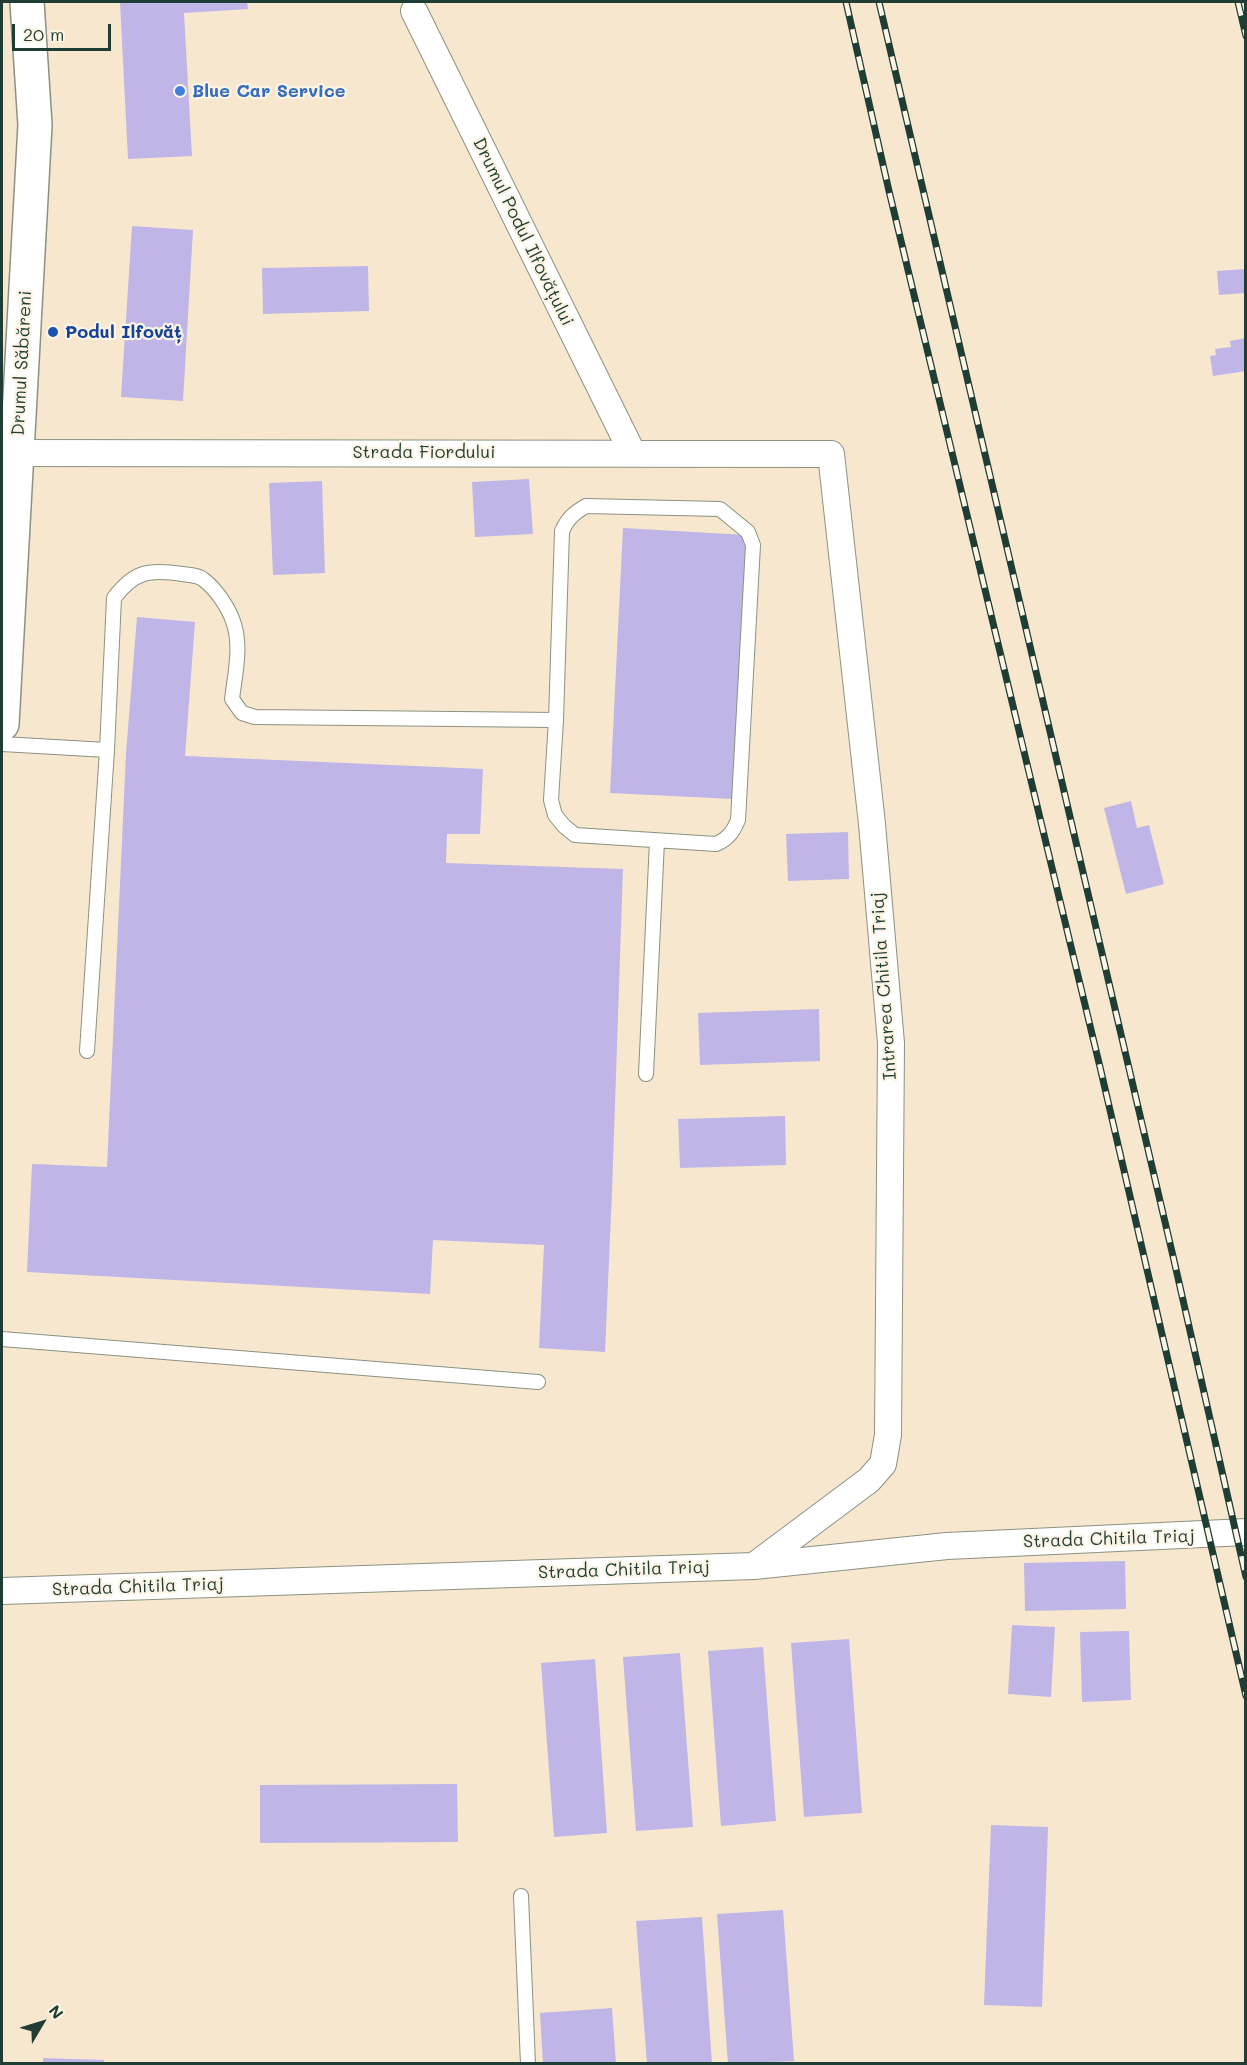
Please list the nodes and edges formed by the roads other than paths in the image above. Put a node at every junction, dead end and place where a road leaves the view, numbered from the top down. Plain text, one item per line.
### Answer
1 (27, 2) edge
2 (414, 11) dead end
3 (632, 452) junction
4 (9, 453) edge
5 (831, 454) joint
6 (556, 720) junction
7 (2, 724) edge
8 (2, 744) edge
9 (107, 750) junction
10 (657, 841) junction
11 (87, 1051) dead end
12 (646, 1074) dead end
13 (2, 1339) edge
14 (538, 1382) dead end
15 (1245, 1532) edge
16 (754, 1566) junction
17 (2, 1591) edge
18 (520, 1896) dead end
19 (528, 2064) edge

1 - 4 main road, Drumul Săbăreni
2 - 3 street, Drumul Podul Ilfovățului
3 - 4 street, Strada Fiordului
3 - 5 street, Strada Fiordului
4 - 7 main road, Drumul Săbăreni
5 - 16 street, Intrarea Chitila Triaj
6 - 9 lane
6 - 10 lane
6 - 10 lane
8 - 9 lane
9 - 11 lane
10 - 12 lane
13 - 14 lane
15 - 16 street, Strada Chitila Triaj
16 - 17 street, Strada Chitila Triaj
18 - 19 lane

